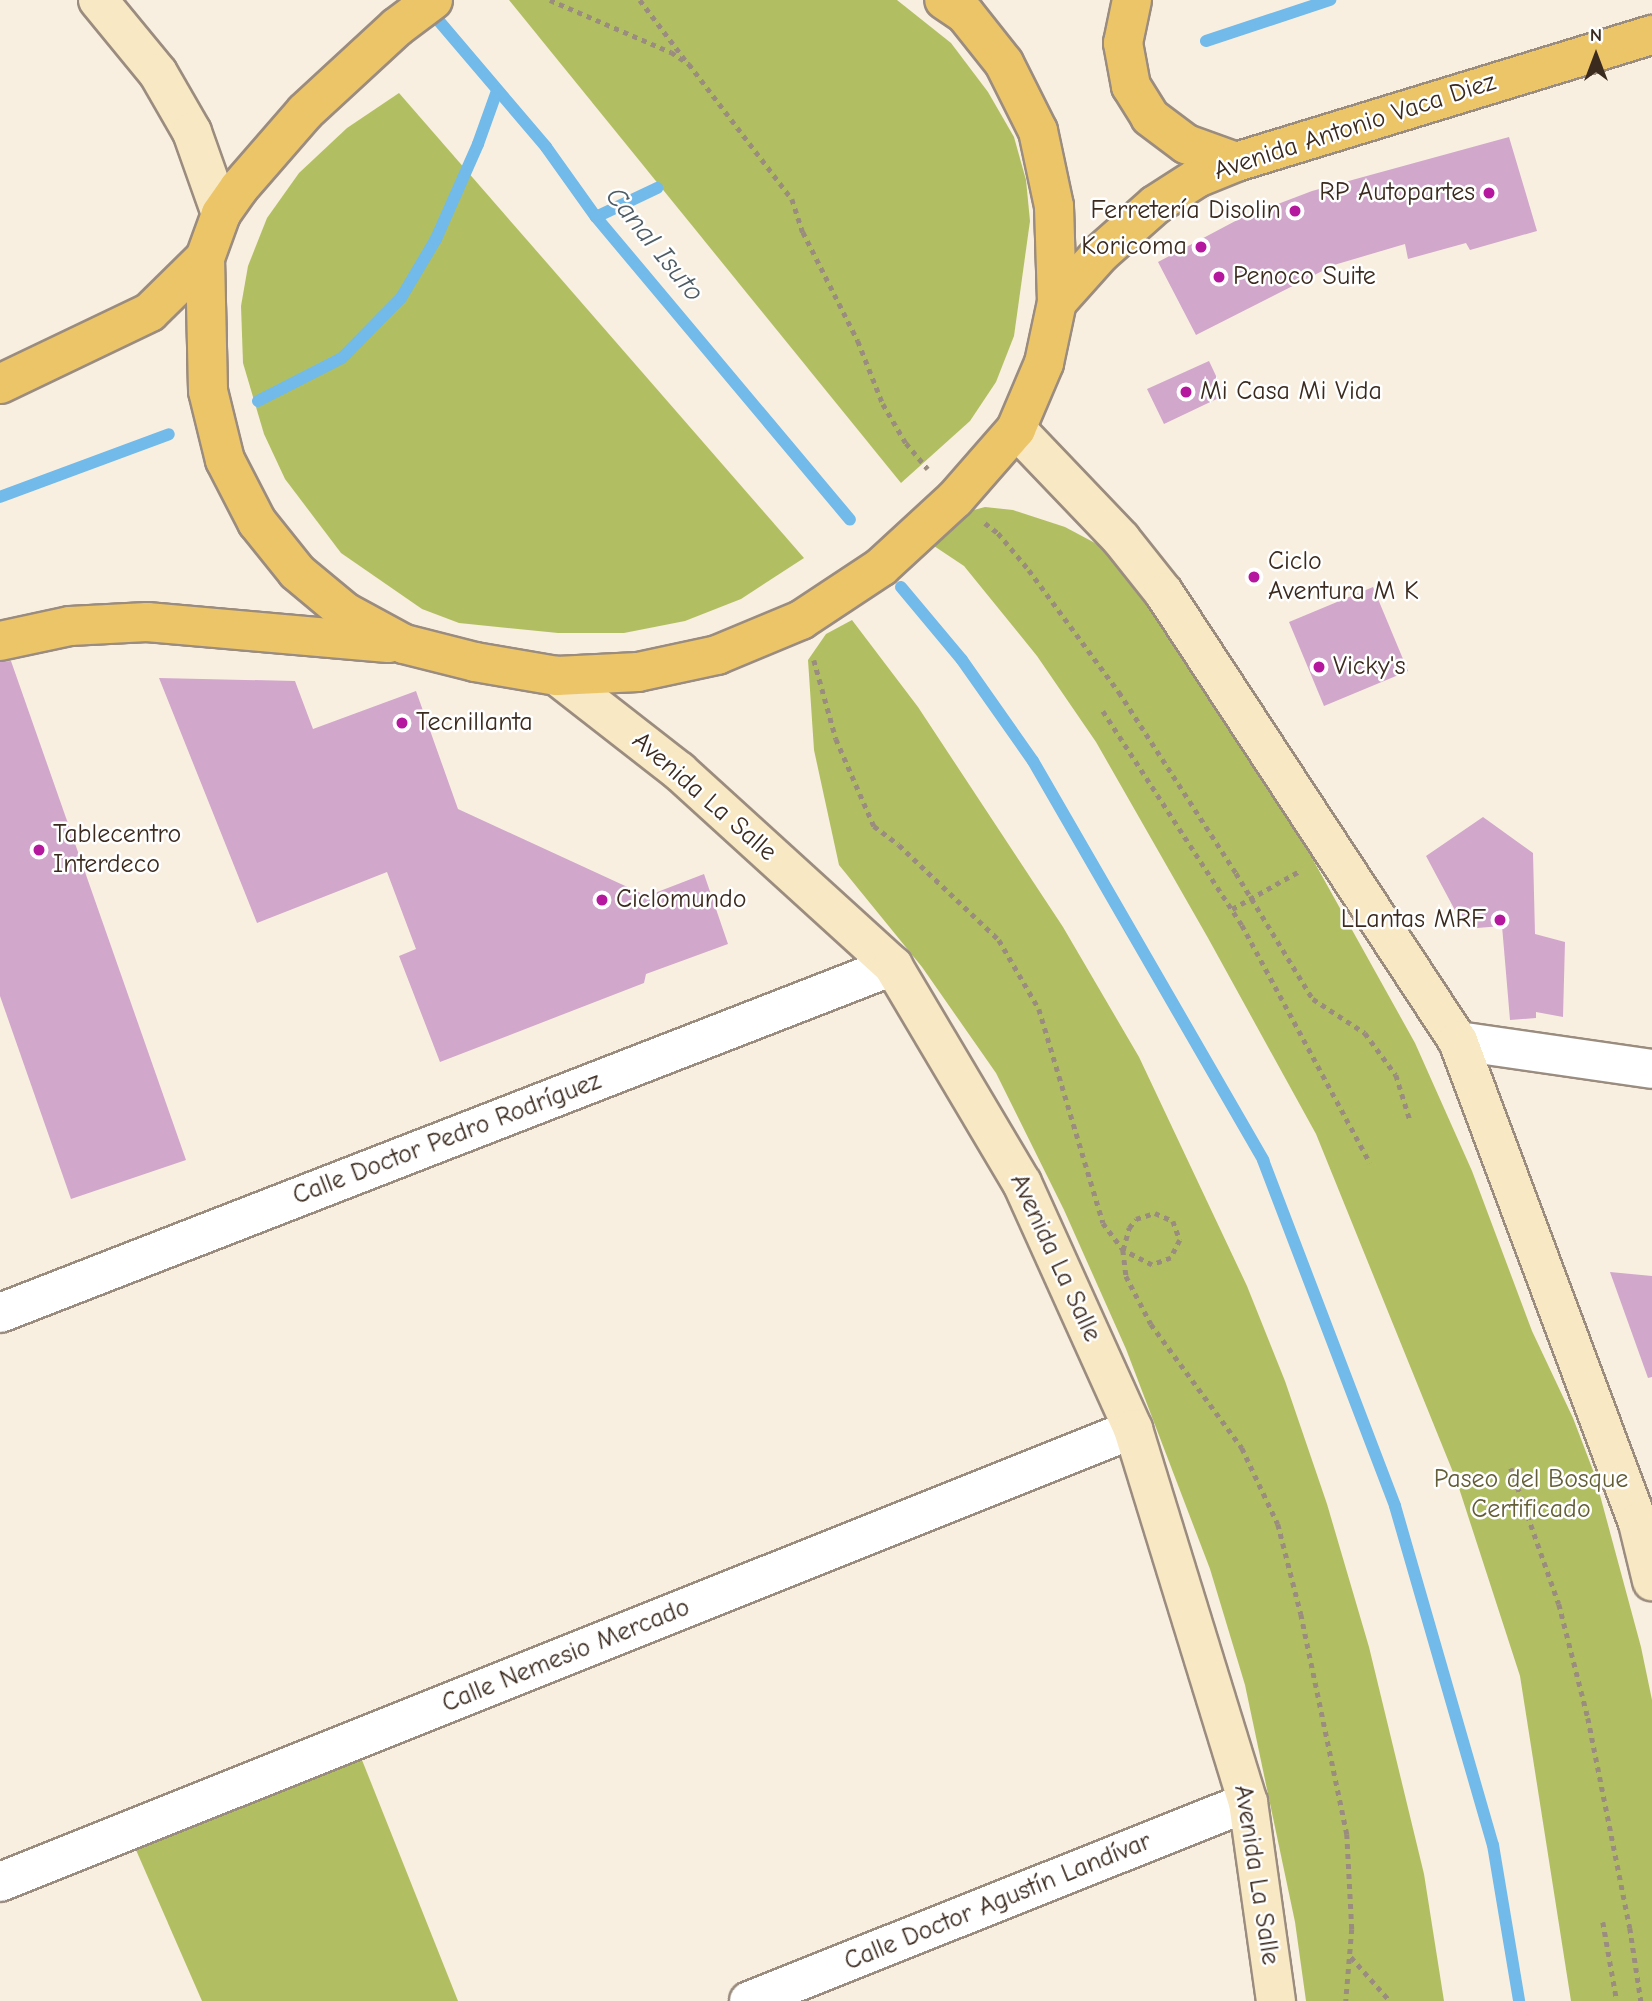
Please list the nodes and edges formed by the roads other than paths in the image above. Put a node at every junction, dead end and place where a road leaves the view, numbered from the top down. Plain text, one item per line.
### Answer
1 (98, 0) edge
2 (433, 0) edge
3 (944, 0) edge
4 (1132, 0) edge
5 (1652, 34) edge
6 (1236, 162) junction
7 (221, 214) junction
8 (205, 258) junction
9 (1057, 302) junction
10 (0, 384) edge
11 (1016, 429) junction
12 (0, 641) edge
13 (404, 644) junction
14 (557, 676) junction
15 (893, 966) junction
16 (1458, 1041) junction
17 (1652, 1069) edge
18 (0, 1313) edge
19 (1133, 1429) junction
20 (1645, 1523) edge
21 (1652, 1581) edge
22 (1248, 1802) junction
23 (0, 1882) edge
24 (749, 2001) edge
25 (1276, 2001) edge

1 - 7 main road
2 - 7 highway
3 - 9 highway
4 - 6 highway
5 - 6 highway, Avenida Antonio Vaca Diez
6 - 9 highway, Avenida Antonio Vaca Diez
7 - 8 highway
8 - 10 highway
8 - 13 highway
9 - 11 highway
11 - 14 highway
11 - 16 main road
12 - 13 highway
13 - 14 highway
14 - 15 main road, Avenida La Salle
15 - 18 street, Calle Doctor Pedro Rodríguez
15 - 19 main road, Avenida La Salle
16 - 17 street
16 - 20 main road
19 - 22 main road, Avenida La Salle
19 - 23 street, Calle Nemesio Mercado
20 - 21 main road
22 - 24 street, Calle Doctor Agustín Landívar
22 - 25 main road, Avenida La Salle

